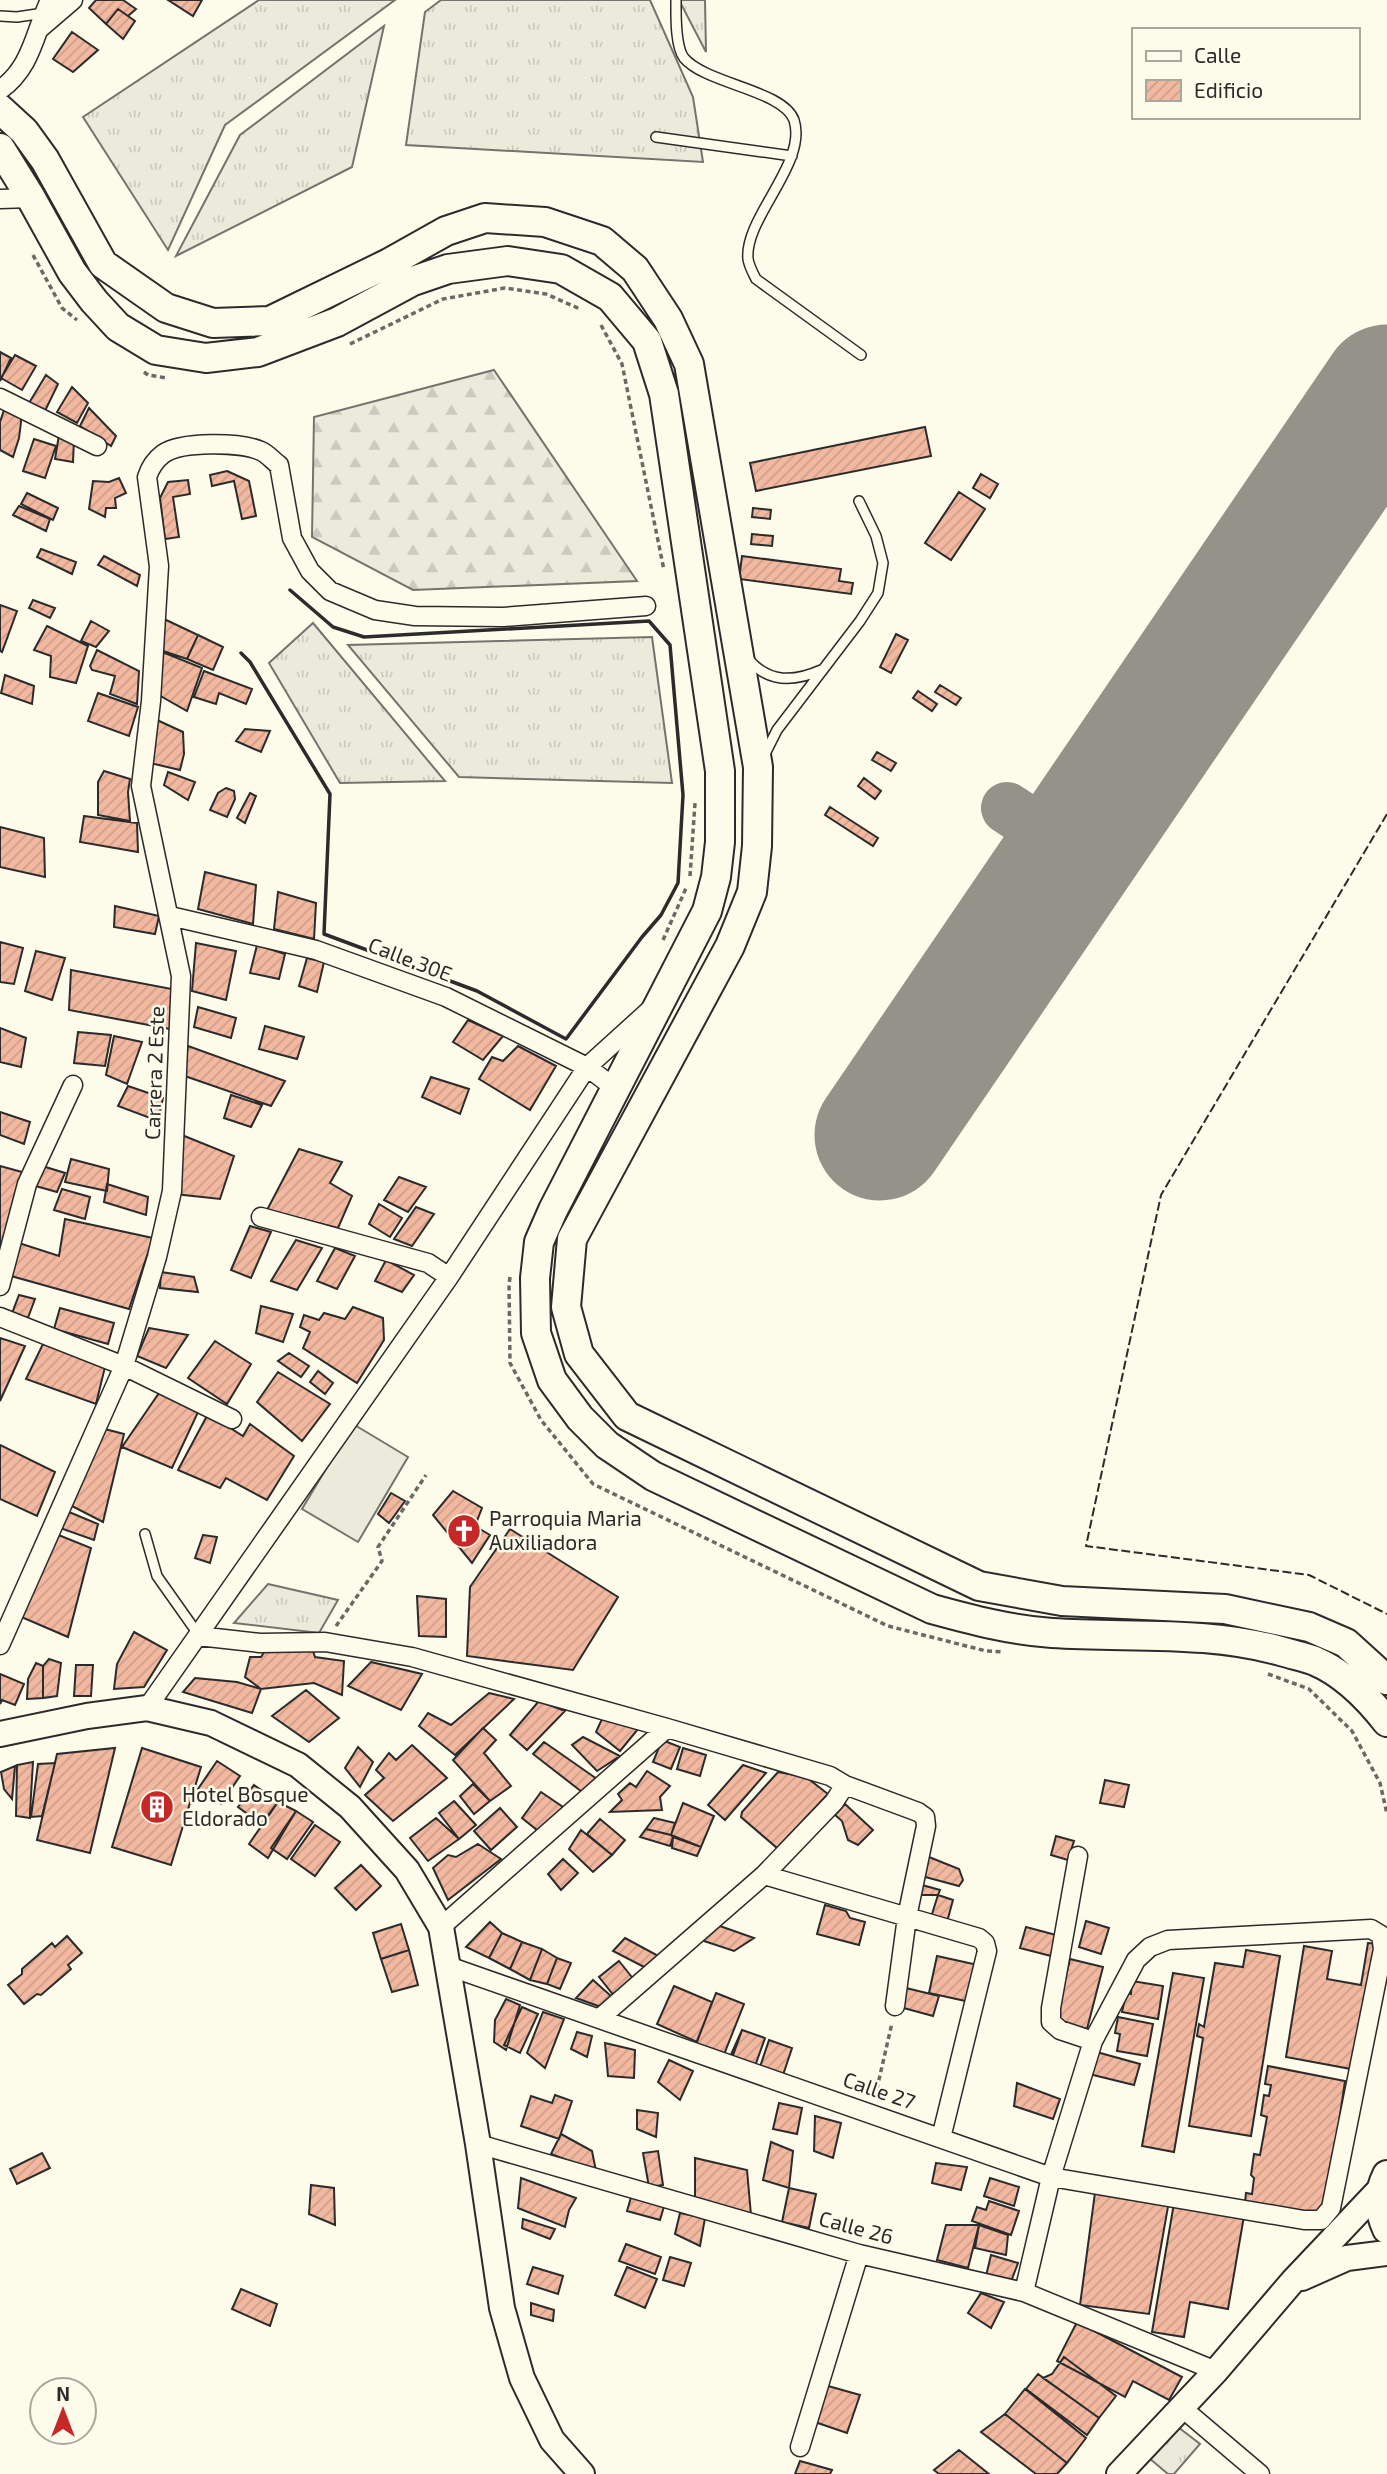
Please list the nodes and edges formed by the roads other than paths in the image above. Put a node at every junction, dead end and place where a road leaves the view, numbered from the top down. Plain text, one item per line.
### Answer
1 (73, 0) edge
2 (676, 0) edge
3 (44, 14) edge
4 (0, 16) edge
5 (0, 90) edge
6 (0, 110) edge
7 (656, 137) dead end
8 (0, 148) edge
9 (792, 156) junction
10 (32, 198) junction
11 (0, 199) edge
12 (861, 355) dead end
13 (0, 398) edge
14 (97, 446) dead end
15 (859, 501) dead end
16 (646, 607) dead end
17 (737, 643) junction
18 (823, 669) junction
19 (758, 767) junction
20 (170, 916) junction
21 (662, 999) junction
22 (587, 1067) junction
23 (73, 1085) dead end
24 (616, 1090) junction
25 (261, 1217) dead end
26 (449, 1278) junction
27 (0, 1286) edge
28 (0, 1318) edge
29 (124, 1366) junction
30 (232, 1419) dead end
31 (145, 1534) dead end
32 (198, 1636) junction
33 (0, 1645) edge
34 (1387, 1679) edge
35 (148, 1708) junction
36 (1387, 1722) edge
37 (667, 1728) junction
38 (0, 1734) edge
39 (845, 1785) junction
40 (1077, 1856) dead end
41 (764, 1875) junction
42 (907, 1917) junction
43 (442, 1927) junction
44 (448, 1966) junction
45 (895, 2006) road end
46 (600, 2018) junction
47 (1093, 2041) junction
48 (941, 2138) junction
49 (478, 2144) junction
50 (1051, 2177) junction
51 (1384, 2181) edge
52 (1387, 2229) edge
53 (1387, 2253) edge
54 (859, 2254) junction
55 (1292, 2282) junction
56 (1024, 2292) junction
57 (1216, 2371) junction
58 (1181, 2407) junction
59 (800, 2447) dead end
60 (582, 2474) edge
61 (1119, 2474) edge
62 (1260, 2474) edge

1 - 3 street
2 - 9 lane
3 - 4 lane
3 - 5 street
6 - 17 main road
7 - 9 lane
8 - 10 main road
9 - 12 lane
10 - 11 street
10 - 21 main road
13 - 14 street
15 - 18 lane
16 - 20 street, Carrera 2 Este
17 - 18 lane
17 - 19 main road
18 - 19 lane
19 - 34 main road
20 - 22 street, Calle 30E
20 - 29 street, Carrera 2 Este
21 - 22 street
21 - 24 main road
22 - 24 street, Calle 30E
22 - 26 street
23 - 27 street
24 - 36 main road
25 - 26 street
26 - 32 street
28 - 29 street
29 - 30 street
29 - 33 street, Carrera 2 Este
31 - 32 lane
32 - 35 street
32 - 37 street
35 - 38 main road
35 - 43 main road
37 - 39 street
37 - 43 street
39 - 41 street
39 - 42 street
40 - 47 street
41 - 42 street
41 - 46 street
42 - 45 street
42 - 48 street
43 - 44 main road
44 - 46 street, Calle 27
44 - 49 main road
46 - 48 street, Calle 27
47 - 50 street
47 - 50 street, Calle 27
48 - 50 street, Calle 27
49 - 54 street, Calle 26
49 - 60 main road
50 - 56 street
51 - 52 main road
51 - 55 main road
53 - 55 main road
54 - 56 street, Calle 26
54 - 59 street
55 - 57 main road
56 - 57 street, Calle 26
57 - 58 main road
58 - 61 main road
58 - 62 street

